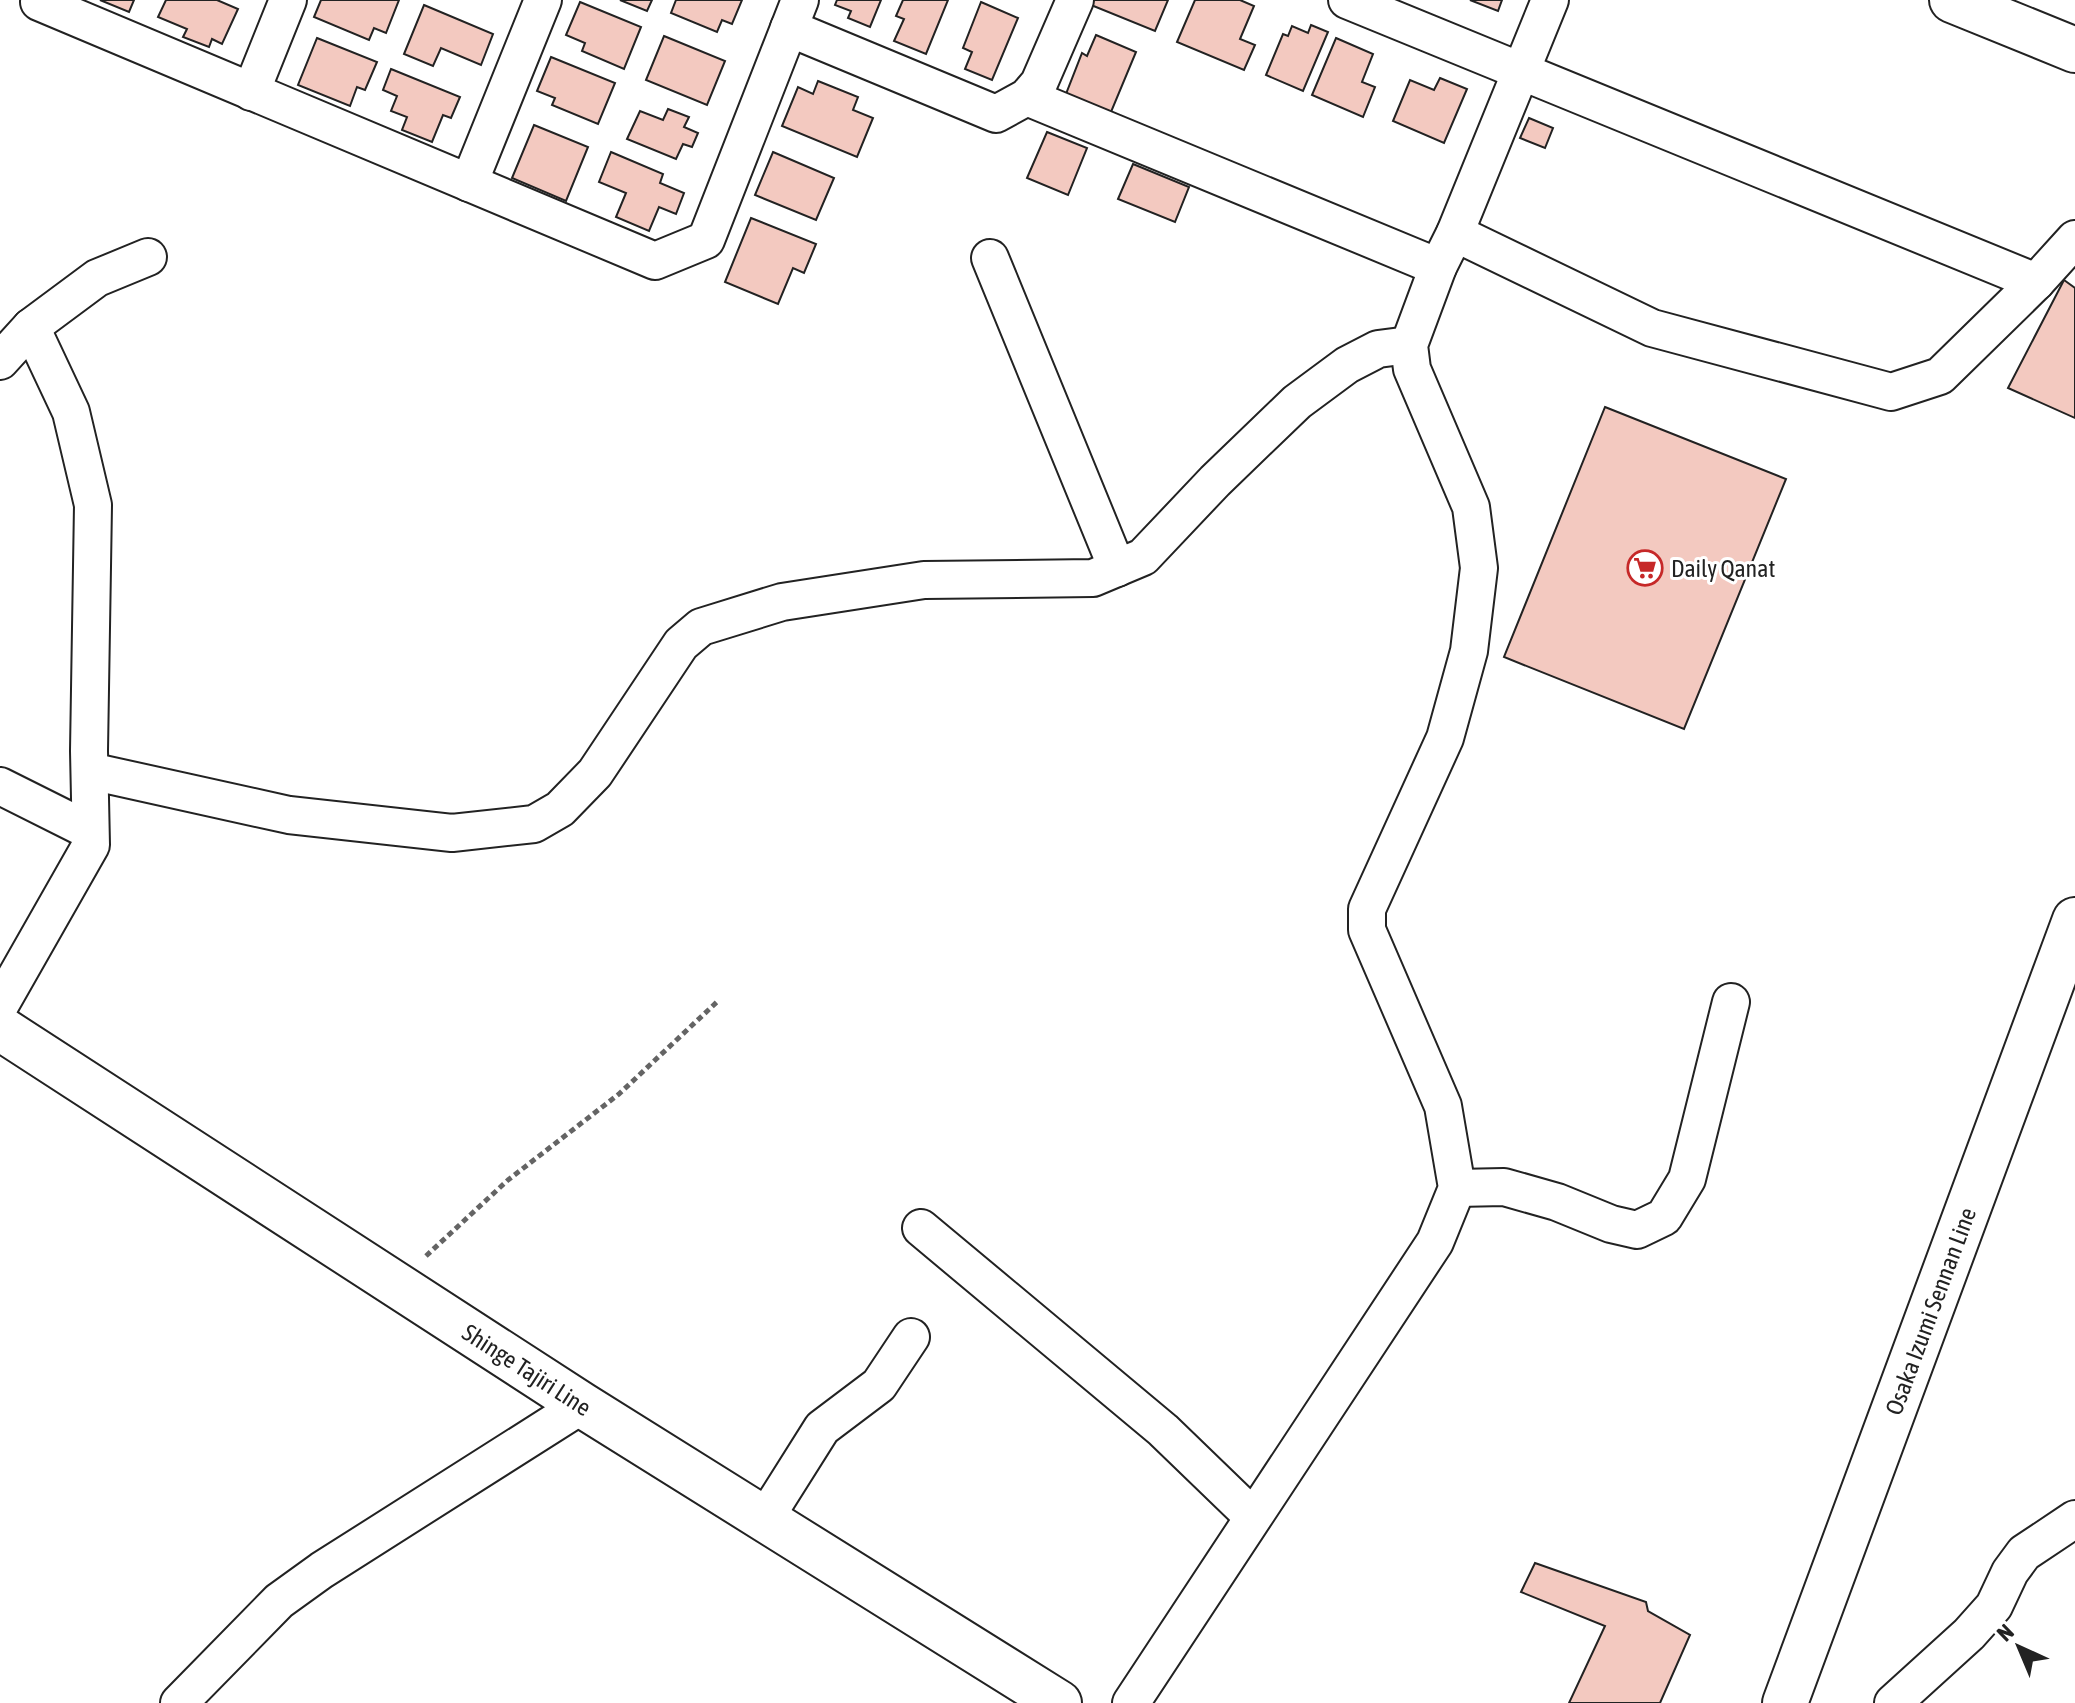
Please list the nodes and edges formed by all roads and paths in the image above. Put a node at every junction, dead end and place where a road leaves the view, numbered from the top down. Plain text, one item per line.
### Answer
1 (40, 0) edge
2 (288, 0) edge
3 (543, 0) edge
4 (1075, 0) edge
5 (1347, 0) edge
6 (1550, 0) edge
7 (1952, 0) edge
8 (795, 14) edge
9 (2075, 50) edge
10 (1521, 71) junction
11 (251, 92) junction
12 (1027, 97) junction
13 (469, 183) junction
14 (1455, 233) junction
15 (2075, 239) edge
16 (148, 257) dead end
17 (990, 258) dead end
18 (1438, 267) junction
19 (2036, 282) junction
20 (31, 327) junction
21 (1409, 345) junction
22 (0, 361) edge
23 (1117, 568) junction
24 (90, 771) junction
25 (0, 786) edge
26 (90, 831) junction
27 (2075, 920) edge
28 (719, 1000) dead end
29 (1731, 1002) dead end
30 (0, 1005) edge
31 (0, 1028) edge
32 (1457, 1188) junction
33 (921, 1228) dead end
34 (396, 1284) junction
35 (911, 1337) dead end
36 (582, 1405) junction
37 (1253, 1517) junction
38 (2075, 1519) edge
39 (764, 1520) junction
40 (179, 1703) edge
41 (1059, 1703) edge
42 (1131, 1703) edge
43 (1785, 1703) edge
44 (1893, 1703) edge

1 - 11 street
2 - 11 street
3 - 13 street
4 - 12 street
5 - 10 street
6 - 10 street
7 - 9 main road
8 - 12 street
8 - 13 street
10 - 14 street
10 - 19 street
11 - 13 street
12 - 18 street
14 - 18 street
14 - 19 street
15 - 19 street
16 - 20 street
17 - 23 street
18 - 21 street
20 - 22 street
20 - 24 street
21 - 23 street
21 - 32 street
23 - 24 street
24 - 26 street
25 - 26 street
26 - 30 street
27 - 43 main road, Osaka Izumi Sennan Line
28 - 34 path
29 - 32 street
31 - 34 main road, Shinge Tajiri Line
32 - 37 street
33 - 37 street
34 - 36 main road, Shinge Tajiri Line
35 - 39 street
36 - 39 main road, Shinge Tajiri Line
36 - 40 street
37 - 42 street
38 - 44 street
39 - 41 main road, Shinge Tajiri Line

